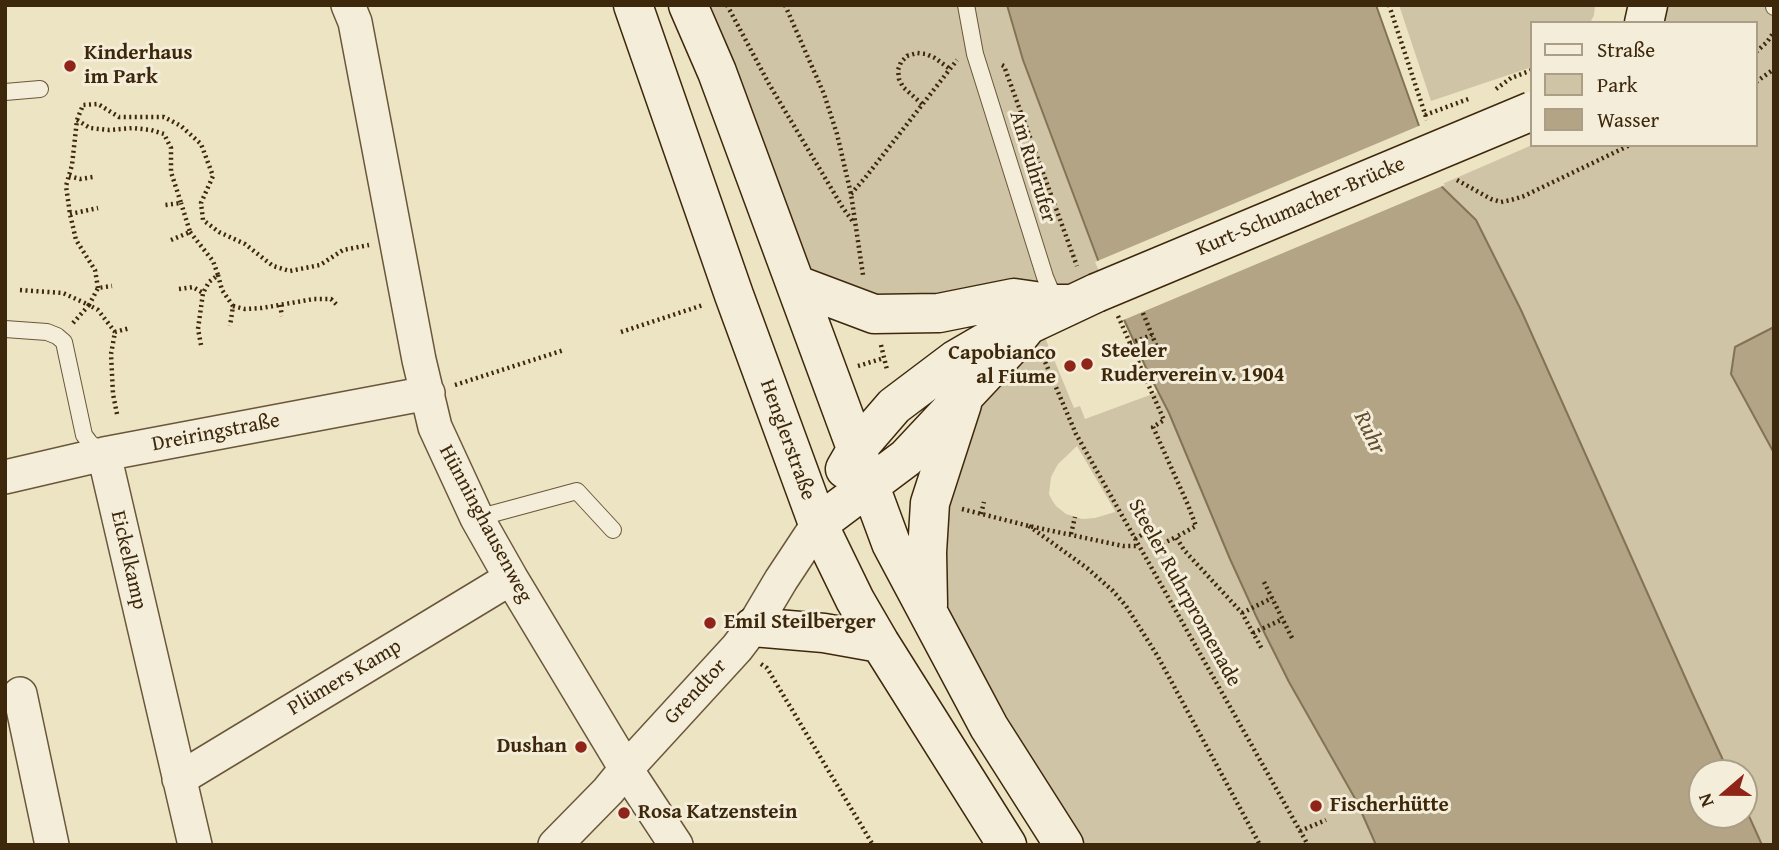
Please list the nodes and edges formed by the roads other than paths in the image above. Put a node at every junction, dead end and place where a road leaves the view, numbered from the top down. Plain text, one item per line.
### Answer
1 (348, 5) edge
2 (633, 5) edge
3 (688, 5) edge
4 (965, 5) edge
5 (40, 89) dead end
6 (5, 92) edge
7 (1530, 112) edge
8 (797, 285) junction
9 (1071, 313) junction
10 (5, 329) edge
11 (428, 393) junction
12 (965, 396) junction
13 (104, 454) junction
14 (794, 460) junction
15 (855, 471) junction
16 (5, 477) edge
17 (477, 517) junction
18 (818, 524) junction
19 (613, 530) dead end
20 (511, 578) junction
21 (928, 614) junction
22 (745, 637) junction
23 (880, 643) junction
24 (20, 694) dead end
25 (626, 769) junction
26 (179, 779) junction
27 (52, 845) edge
28 (195, 845) edge
29 (555, 845) edge
30 (676, 845) edge
31 (1007, 845) edge
32 (1064, 845) edge

1 - 11 street, Hünninghausenweg
2 - 14 main road, Henglerstraße
3 - 8 main road
4 - 9 lane, Am Ruhrufer
5 - 6 lane
7 - 9 main road, Kurt-Schumacher-Brücke, bridge
8 - 9 main road
8 - 15 main road
9 - 12 main road, Kurt-Schumacher-Brücke
9 - 15 main road, Kurt-Schumacher-Brücke
10 - 13 lane, Eickelkamp
11 - 13 street, Dreiringstraße
11 - 17 street, Hünninghausenweg
12 - 15 main road, Kurt-Schumacher-Brücke
12 - 21 main road, Kurt-Schumacher-Brücke
13 - 16 street, Dreiringstraße
13 - 26 street, Eickelkamp
14 - 15 main road
14 - 18 main road, Henglerstraße
15 - 18 main road, Kurt-Schumacher-Brücke
15 - 21 main road
17 - 19 lane
17 - 20 street, Hünninghausenweg
18 - 22 street, Grendtor
18 - 23 main road, Henglerstraße
20 - 25 street, Hünninghausenweg
20 - 26 street, Plümers Kamp
21 - 32 main road
22 - 23 main road
22 - 25 street, Grendtor
23 - 31 main road, Henglerstraße
24 - 27 street
25 - 29 street, Grendtor
25 - 30 street, Hünninghausenweg
26 - 28 street, Eickelkamp

